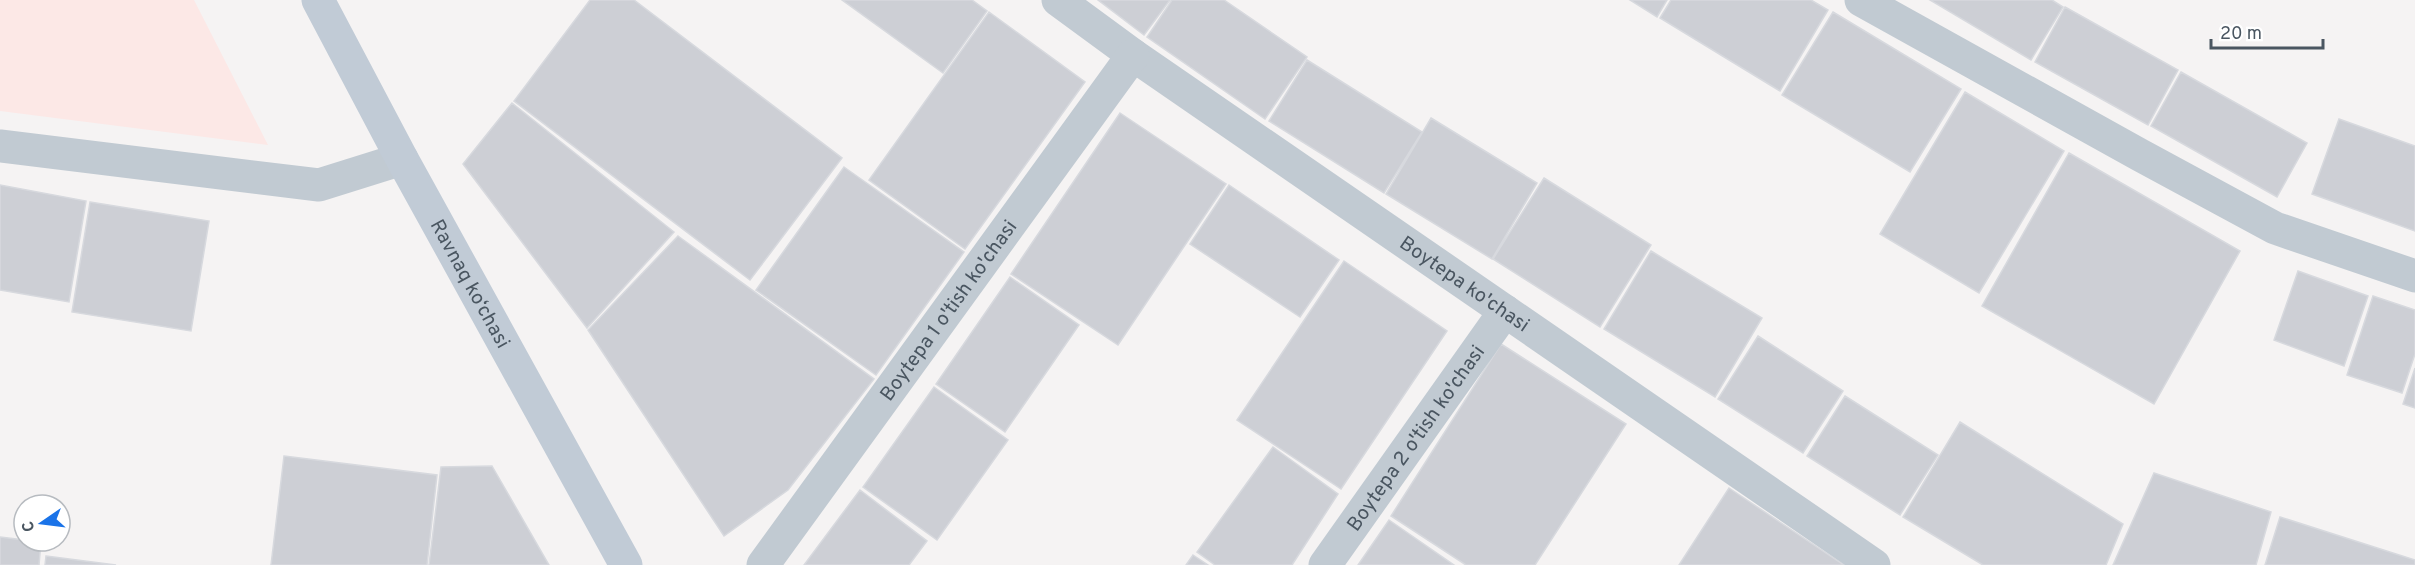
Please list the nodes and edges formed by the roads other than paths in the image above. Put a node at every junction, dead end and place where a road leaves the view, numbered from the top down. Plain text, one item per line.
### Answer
1 (318, 0) edge
2 (1058, 0) edge
3 (1861, 0) edge
4 (1133, 55) junction
5 (0, 146) edge
6 (402, 159) junction
7 (2415, 276) edge
8 (1504, 311) junction
9 (626, 565) edge
10 (763, 565) edge
11 (1325, 565) edge
12 (1874, 565) edge

1 - 6 street, Ravnaq ko‘chasi
2 - 4 street, Boytepa ko'chasi
3 - 7 street
4 - 8 street, Boytepa ko'chasi
4 - 10 street, Boytepa 1 o'tish ko'chasi
5 - 6 street
6 - 9 street, Ravnaq ko‘chasi
8 - 11 street, Boytepa 2 o'tish ko'chasi
8 - 12 street, Boytepa ko'chasi

